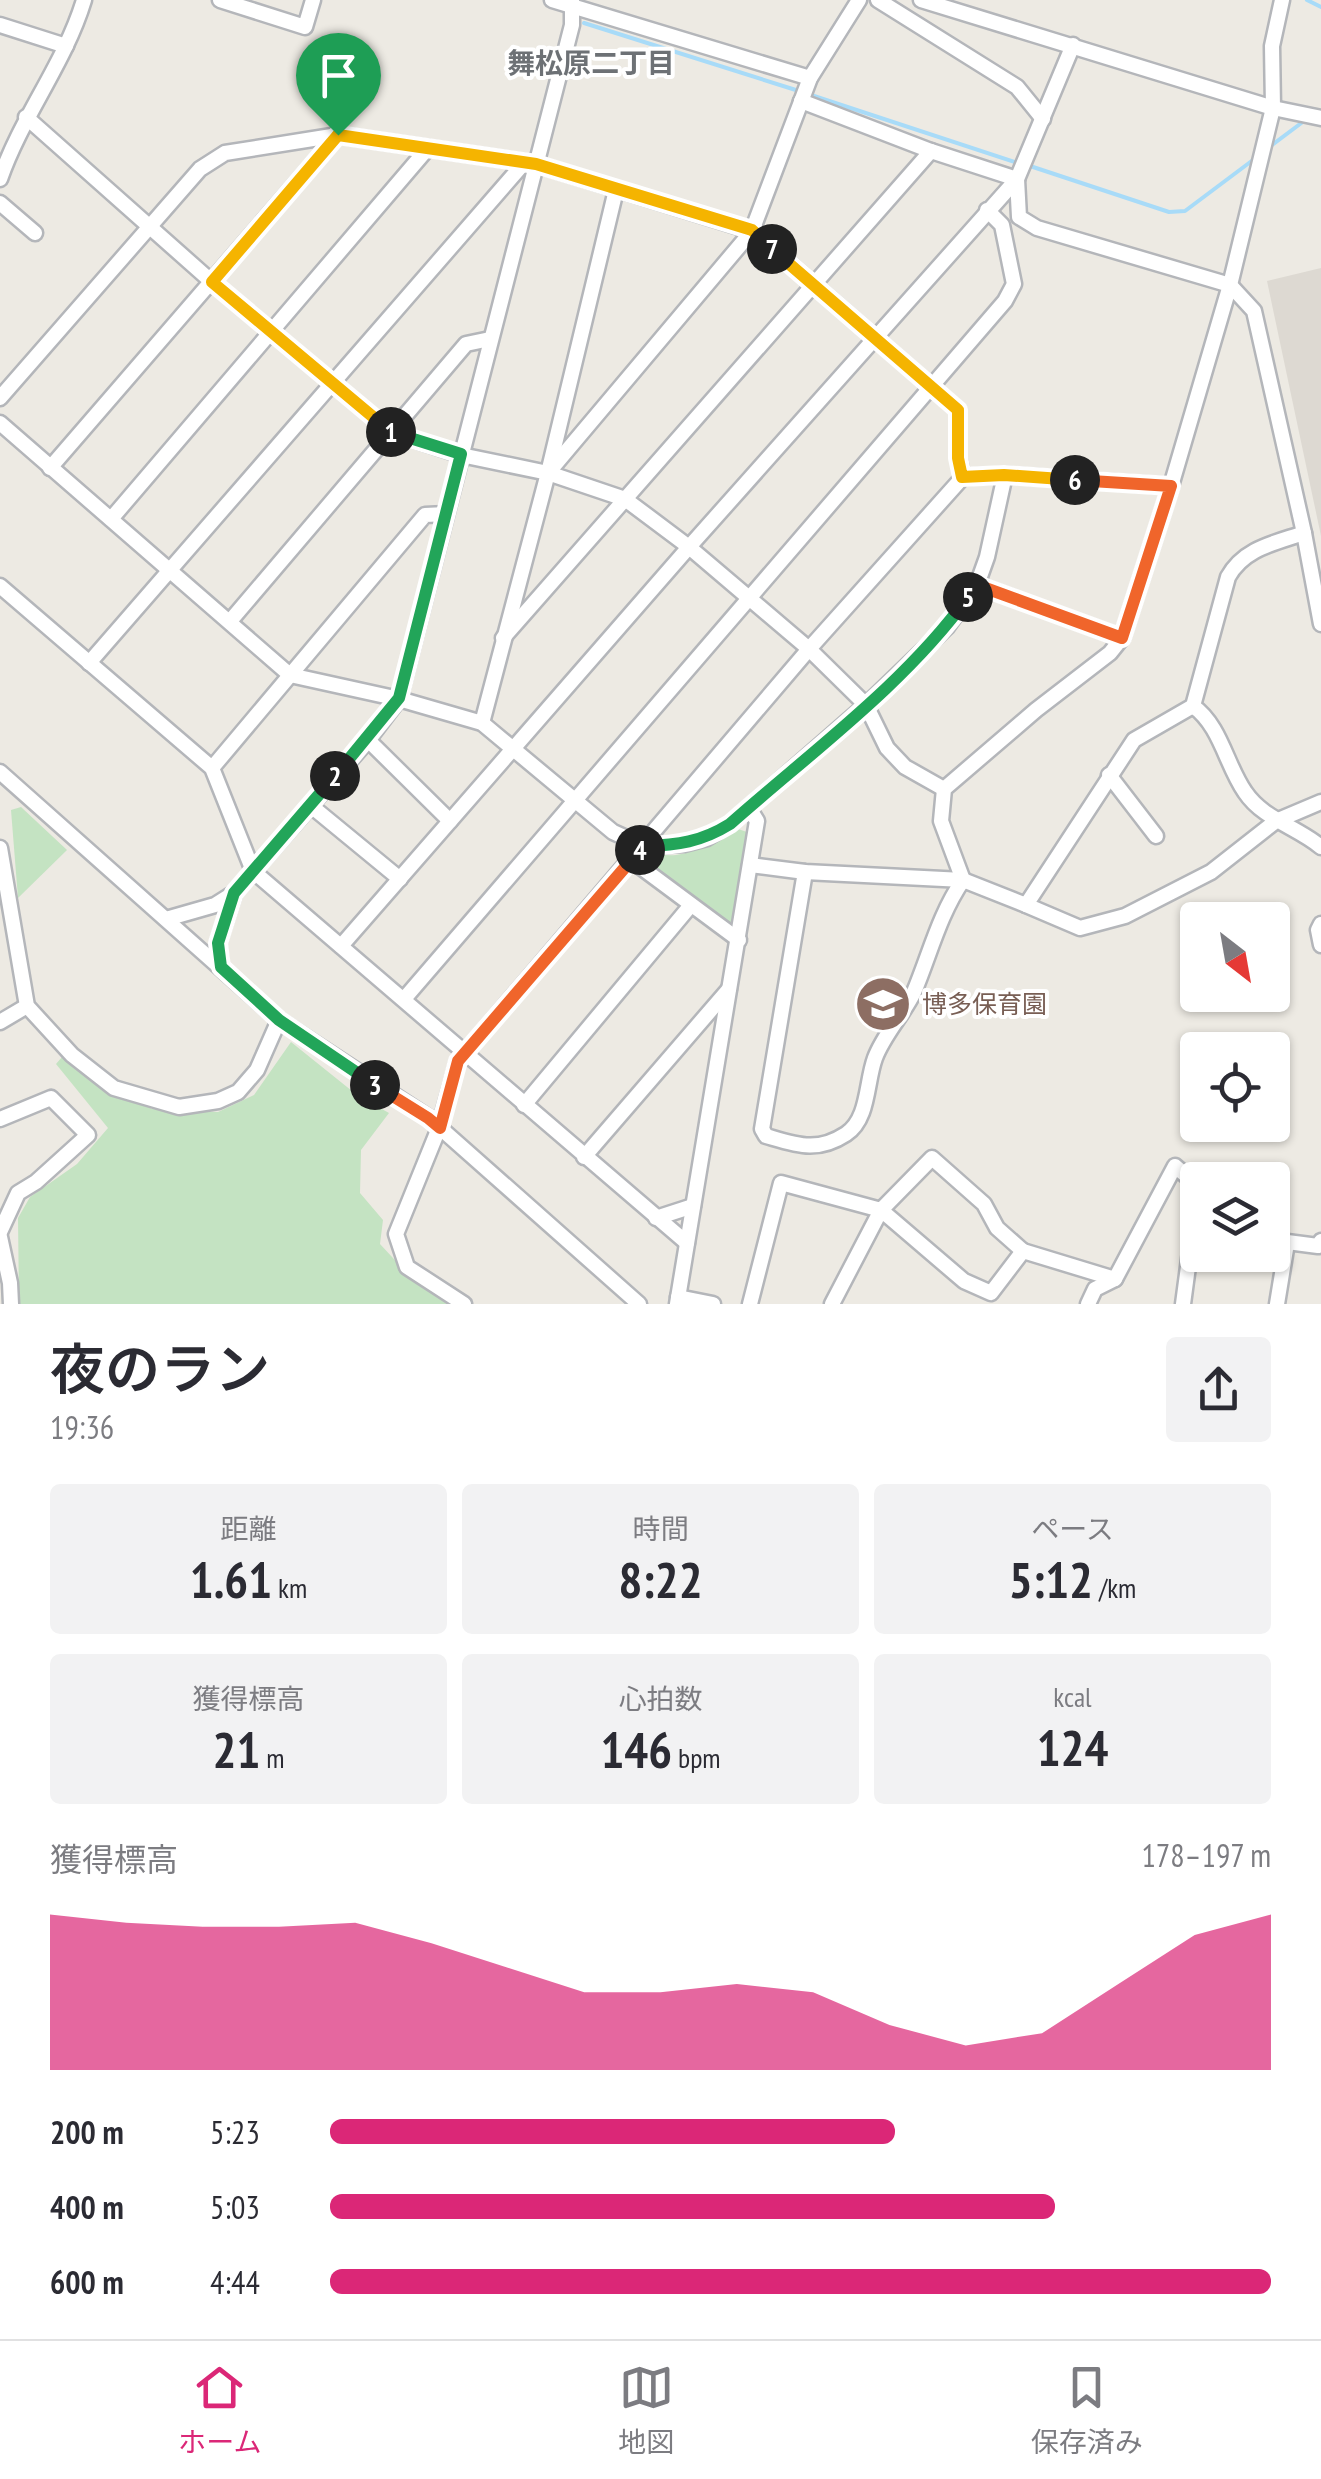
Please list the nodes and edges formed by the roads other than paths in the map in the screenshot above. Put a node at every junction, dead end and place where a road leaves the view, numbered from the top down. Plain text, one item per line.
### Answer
1 (84, 0) edge
2 (220, 0) edge
3 (314, 0) edge
4 (552, 0) edge
5 (859, 0) edge
6 (878, 0) edge
7 (921, 0) edge
8 (1282, 0) edge
9 (571, 3) edge
10 (0, 24) edge
11 (66, 46) junction
12 (1072, 46) junction
13 (810, 78) junction
14 (801, 101) junction
15 (1273, 108) junction
16 (26, 117) junction
17 (1044, 118) junction
18 (1321, 118) edge
19 (338, 135) junction
20 (5, 148) edge
21 (428, 148) junction
22 (931, 151) junction
23 (530, 163) junction
24 (1017, 178) junction
25 (0, 179) edge
26 (616, 190) junction
27 (0, 203) edge
28 (987, 210) junction
29 (152, 226) junction
30 (752, 230) junction
31 (34, 233) dead end
32 (212, 282) junction
33 (812, 286) junction
34 (1230, 286) junction
35 (273, 332) junction
36 (873, 338) junction
37 (490, 339) junction
38 (336, 382) junction
39 (931, 386) junction
40 (0, 398) edge
41 (0, 423) edge
42 (391, 432) junction
43 (461, 454) junction
44 (50, 468) junction
45 (548, 473) junction
46 (1004, 475) junction
47 (962, 477) junction
48 (1171, 486) junction
49 (625, 499) junction
50 (446, 514) junction
51 (112, 519) junction
52 (1304, 533) junction
53 (690, 547) junction
54 (170, 572) junction
55 (977, 585) junction
56 (0, 586) edge
57 (749, 597) junction
58 (1319, 603) edge
59 (230, 620) junction
60 (1321, 624) edge
61 (503, 638) junction
62 (1122, 638) junction
63 (809, 649) junction
64 (89, 663) junction
65 (290, 675) junction
66 (399, 698) junction
67 (866, 705) junction
68 (1193, 706) junction
69 (482, 723) junction
70 (368, 740) junction
71 (512, 749) junction
72 (212, 768) junction
73 (1109, 775) junction
74 (2, 778) edge
75 (944, 789) junction
76 (575, 802) junction
77 (1321, 802) edge
78 (310, 805) junction
79 (749, 808) junction
80 (450, 821) junction
81 (1276, 821) junction
82 (1156, 836) dead end
83 (644, 846) junction
84 (1321, 846) edge
85 (0, 848) edge
86 (630, 859) junction
87 (750, 865) junction
88 (253, 871) junction
89 (805, 872) junction
90 (400, 879) junction
91 (963, 880) junction
92 (234, 893) junction
93 (1026, 905) junction
94 (692, 906) junction
95 (166, 919) junction
96 (1321, 924) edge
97 (739, 940) junction
98 (1321, 945) edge
99 (342, 946) junction
100 (221, 967) junction
101 (729, 988) junction
102 (404, 999) junction
103 (28, 1006) junction
104 (279, 1020) junction
105 (0, 1022) edge
106 (464, 1053) junction
107 (524, 1104) junction
108 (0, 1119) edge
109 (440, 1128) junction
110 (584, 1156) junction
111 (1180, 1172) edge
112 (693, 1206) junction
113 (882, 1210) junction
114 (656, 1218) junction
115 (0, 1235) edge
116 (1321, 1241) edge
117 (687, 1243) junction
118 (1290, 1243) edge
119 (1023, 1250) junction
120 (1187, 1272) edge
121 (1279, 1272) edge
122 (1115, 1279) junction
123 (5, 1285) edge
124 (677, 1300) edge
125 (11, 1304) edge
126 (464, 1304) edge
127 (638, 1304) edge
128 (713, 1304) edge
129 (750, 1304) edge
130 (832, 1304) edge
131 (1088, 1304) edge
132 (1183, 1304) edge
133 (1277, 1304) edge

1 - 11 street
2 - 3 street
4 - 9 street
5 - 13 street
6 - 17 street
7 - 12 street
8 - 15 street
9 - 13 street
9 - 23 street
10 - 11 street
11 - 16 street
12 - 15 street
12 - 17 street
13 - 14 street
14 - 22 street
14 - 30 street
15 - 18 street
15 - 34 street
16 - 20 street
16 - 29 street
17 - 24 street
19 - 21 street
19 - 29 street
19 - 32 street
20 - 25 street
21 - 23 street
21 - 35 street
22 - 24 street
22 - 33 street
23 - 26 street
23 - 37 street
23 - 38 street
24 - 28 street
24 - 34 street
26 - 30 street
26 - 45 street
27 - 31 street
28 - 36 street
28 - 39 street
29 - 32 street
29 - 40 street
30 - 33 street
30 - 45 street
32 - 35 street
32 - 44 street
33 - 36 street
33 - 49 street
34 - 48 street
34 - 52 street
35 - 38 street
35 - 51 street
36 - 39 street
36 - 53 street
37 - 42 street
37 - 43 street
38 - 42 street
38 - 54 street
39 - 47 street
39 - 57 street
41 - 44 street
42 - 43 street
42 - 59 street
43 - 45 street
43 - 50 street
44 - 51 street
45 - 49 street
45 - 61 street
46 - 47 street
46 - 48 street
46 - 55 street
47 - 63 street
48 - 62 street
49 - 53 street
49 - 61 street
50 - 65 street
50 - 66 street
51 - 54 street
52 - 58 street
52 - 68 street
53 - 57 street
53 - 71 street
54 - 59 street
54 - 64 street
55 - 62 street
55 - 67 street
56 - 64 street
57 - 63 street
57 - 76 street
58 - 60 street
59 - 65 street
61 - 69 street
62 - 75 street
63 - 67 street
63 - 83 street
64 - 72 street
65 - 66 street
65 - 72 street
66 - 69 street
66 - 70 street
67 - 75 street
67 - 79 street
68 - 73 street
68 - 81 street
69 - 71 street
70 - 78 street
70 - 80 street
71 - 76 street
71 - 80 street
72 - 88 street
73 - 82 street
73 - 93 street
74 - 95 street
75 - 91 street
76 - 83 street
76 - 102 street
77 - 81 street
78 - 88 street
78 - 90 street
79 - 83 street
79 - 87 street
80 - 90 street
81 - 84 street
81 - 93 street
83 - 86 street
85 - 103 street
86 - 94 street
86 - 106 street
87 - 89 street
87 - 97 street
88 - 92 street
88 - 99 street
89 - 91 street
89 - 91 street
90 - 99 street
91 - 93 street
92 - 95 street
92 - 100 street
94 - 97 street
94 - 107 street
95 - 100 street
96 - 98 street
97 - 101 street
99 - 102 street
100 - 104 street
101 - 110 street
101 - 112 street
102 - 106 street
103 - 104 street
103 - 105 street
104 - 109 street
106 - 107 street
106 - 109 street
107 - 110 street
108 - 115 street
109 - 126 street
109 - 127 street
110 - 114 street
111 - 122 street
112 - 114 street
112 - 117 street
113 - 119 street
113 - 119 street
113 - 129 street
113 - 130 street
114 - 117 street
115 - 123 street
116 - 118 street
117 - 124 street
119 - 122 street
120 - 132 street
121 - 133 street
122 - 131 street
123 - 125 street
124 - 128 street

